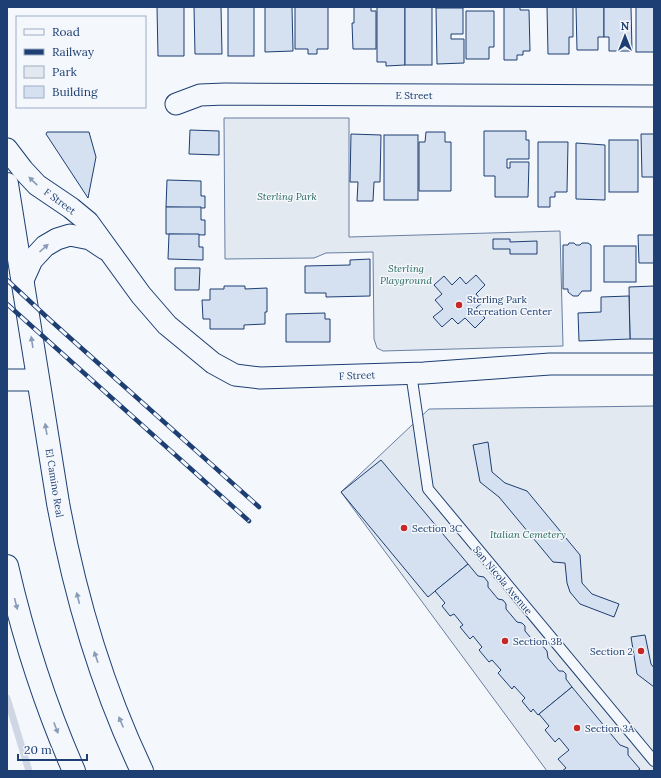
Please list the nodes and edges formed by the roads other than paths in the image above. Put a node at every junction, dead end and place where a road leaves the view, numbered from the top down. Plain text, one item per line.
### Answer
1 (654, 96) edge
2 (176, 104) dead end
3 (7, 149) edge
4 (7, 184) edge
5 (112, 254) junction
6 (23, 280) junction
7 (654, 364) edge
8 (411, 373) junction
9 (7, 380) edge
10 (38, 380) junction
11 (7, 566) edge
12 (654, 761) edge
13 (74, 771) edge
14 (142, 771) edge

1 - 2 street, E Street
5 -> 3 street, F Street
4 - 6 main road, El Camino Real
6 -> 5 street, F Street
5 - 8 street, F Street
10 -> 6 main road, El Camino Real
7 - 8 street, F Street
8 - 12 lane, San Nicola Avenue
9 - 10 street
14 -> 10 main road, El Camino Real
11 -> 13 main road

